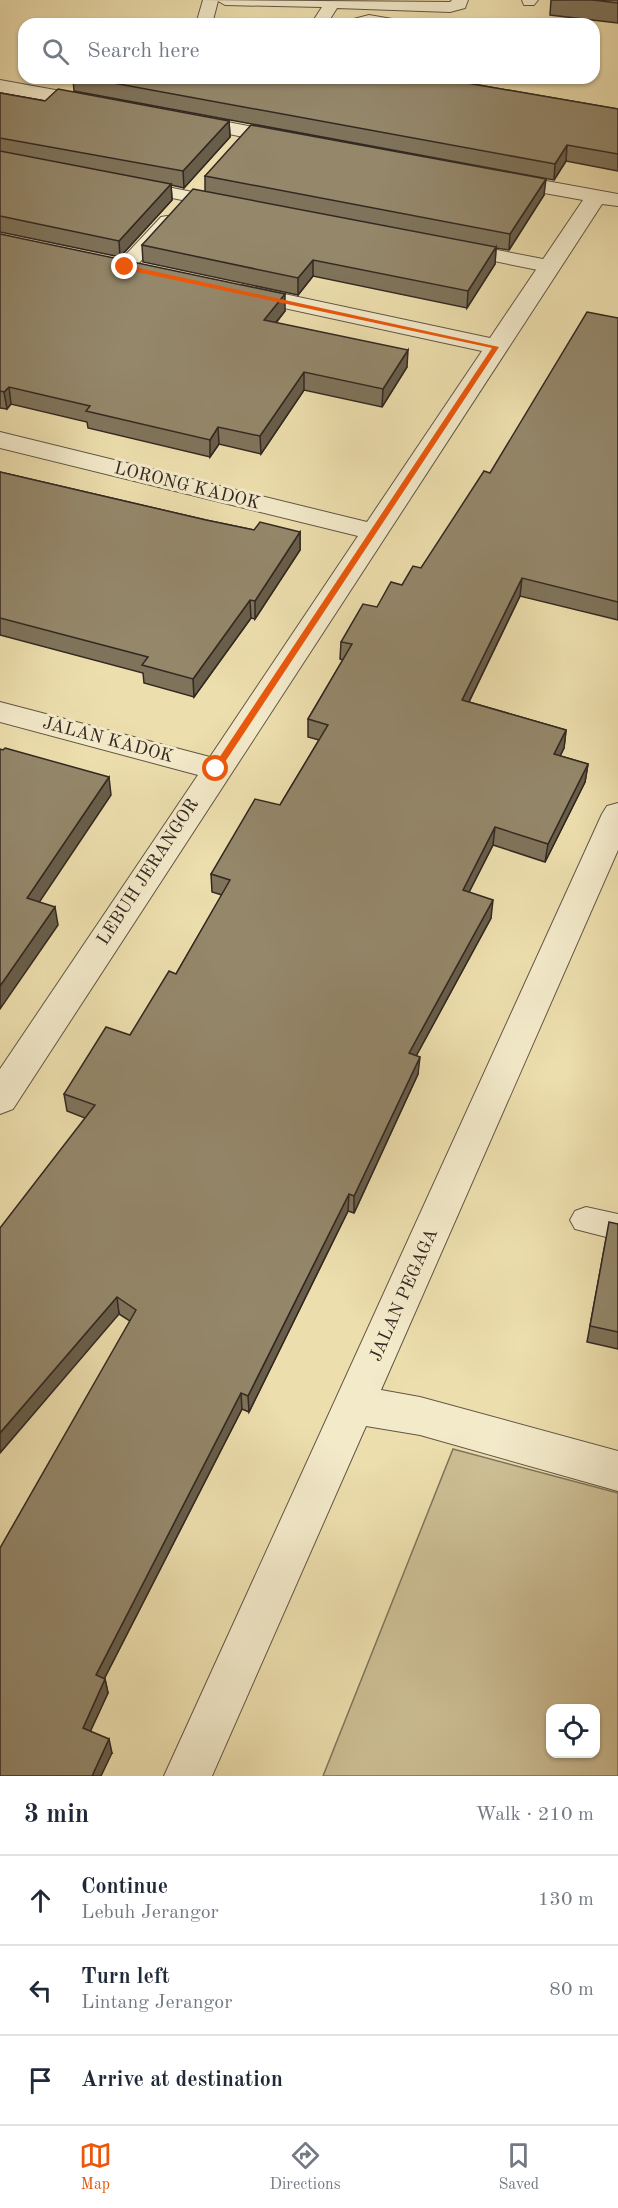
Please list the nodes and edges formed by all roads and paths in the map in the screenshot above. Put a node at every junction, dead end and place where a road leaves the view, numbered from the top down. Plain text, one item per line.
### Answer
1 (211, 0) edge
2 (225, 0) edge
3 (460, 0) edge
4 (332, 3) junction
5 (206, 18) edge
6 (322, 18) edge
7 (0, 86) edge
8 (118, 108) edge
9 (165, 116) edge
10 (248, 132) junction
11 (305, 143) edge
12 (233, 148) edge
13 (480, 175) edge
14 (204, 180) dead end
15 (122, 183) edge
16 (189, 196) junction
17 (607, 199) edge
18 (235, 205) edge
19 (444, 246) edge
20 (114, 265) joint
21 (548, 266) junction
22 (148, 272) edge
23 (218, 287) edge
24 (496, 347) junction
25 (0, 440) edge
26 (374, 532) junction
27 (0, 712) edge
28 (216, 769) junction
29 (618, 814) edge
30 (0, 1099) edge
31 (586, 1220) dead end
32 (618, 1227) edge
33 (355, 1405) junction
34 (618, 1472) edge
35 (189, 1776) edge

1 - 5 lane
2 - 4 lane
3 - 4 lane
4 - 6 lane
7 - 8 street
9 - 10 street
10 - 11 street
10 - 12 lane
13 - 17 street
14 - 16 lane
15 - 16 lane
16 - 18 lane
16 - 20 lane
17 - 21 street, LEBUH JERANGOR
19 - 21 lane
20 - 22 street
21 - 24 street, LEBUH JERANGOR
23 - 24 street
24 - 26 street, LEBUH JERANGOR
25 - 26 street, LORONG KADOK
26 - 28 street, LEBUH JERANGOR
27 - 28 street, JALAN KADOK
28 - 30 street, LEBUH JERANGOR
29 - 33 street, JALAN PEGAGA
31 - 32 lane
33 - 34 street
33 - 35 street, JALAN PEGAGA

